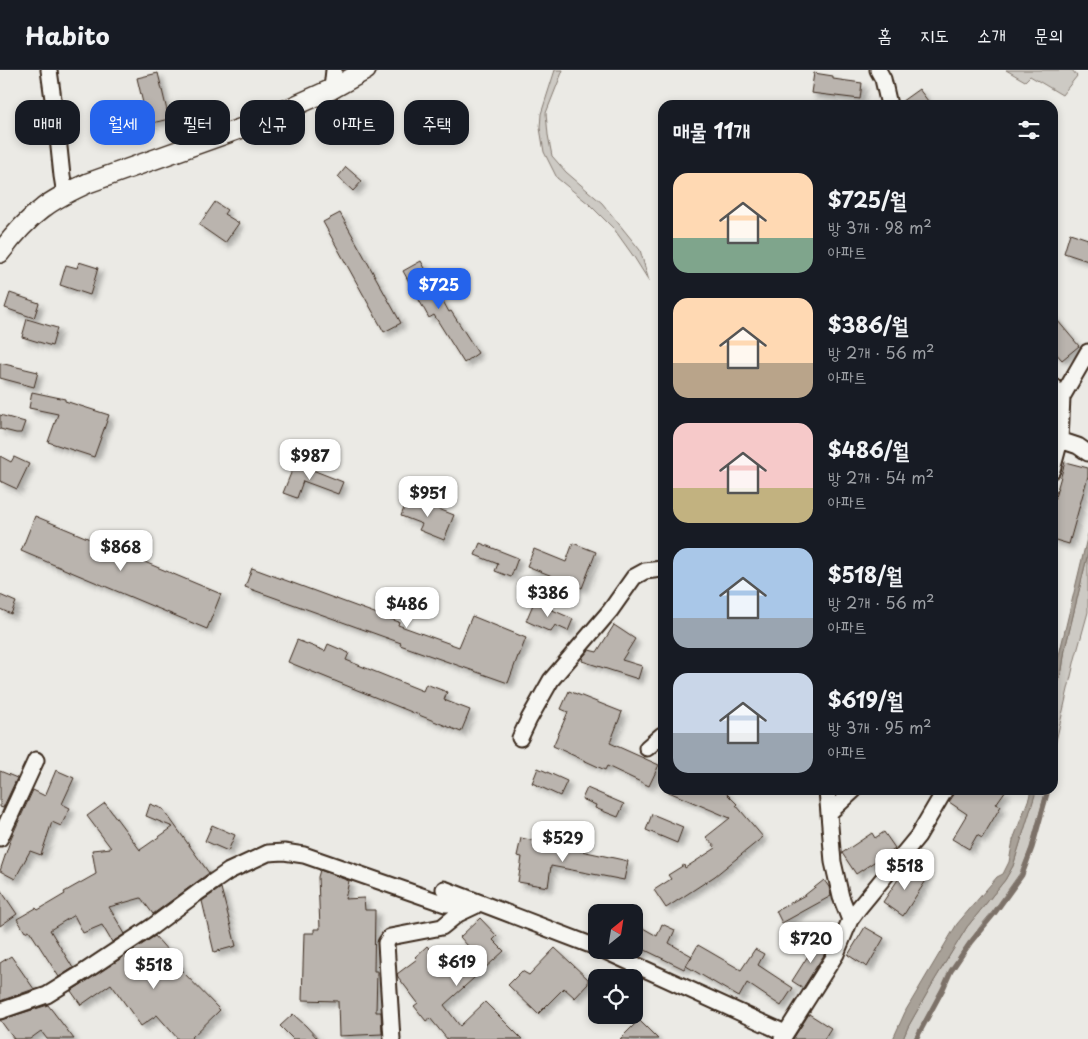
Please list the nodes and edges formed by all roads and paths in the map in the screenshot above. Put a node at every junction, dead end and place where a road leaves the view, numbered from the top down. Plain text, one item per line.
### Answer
1 (49, 70) edge
2 (334, 70) edge
3 (366, 70) edge
4 (878, 70) edge
5 (332, 89) junction
6 (888, 100) edge
7 (65, 194) junction
8 (0, 253) edge
9 (1088, 352) edge
10 (1058, 392) edge
11 (1062, 397) junction
12 (1060, 440) junction
13 (1058, 448) edge
14 (1088, 453) edge
15 (658, 569) edge
16 (520, 738) dead end
17 (658, 738) edge
18 (646, 748) dead end
19 (36, 760) dead end
20 (828, 795) edge
21 (849, 795) edge
22 (942, 795) edge
23 (829, 813) junction
24 (0, 838) edge
25 (444, 889) dead end
26 (481, 903) junction
27 (850, 920) junction
28 (588, 944) edge
29 (622, 959) edge
30 (0, 1011) edge
31 (784, 1036) edge
32 (392, 1039) edge

1 - 7 street
2 - 5 street
3 - 5 street
4 - 6 street
5 - 7 street
7 - 8 street
9 - 11 street
10 - 11 street
11 - 12 street
12 - 13 street
12 - 14 street
15 - 16 street
17 - 18 street
19 - 24 street
20 - 23 street
21 - 23 street
22 - 27 street
23 - 27 street
25 - 26 street
26 - 28 street
26 - 30 street
26 - 32 street
27 - 31 street
29 - 31 street

